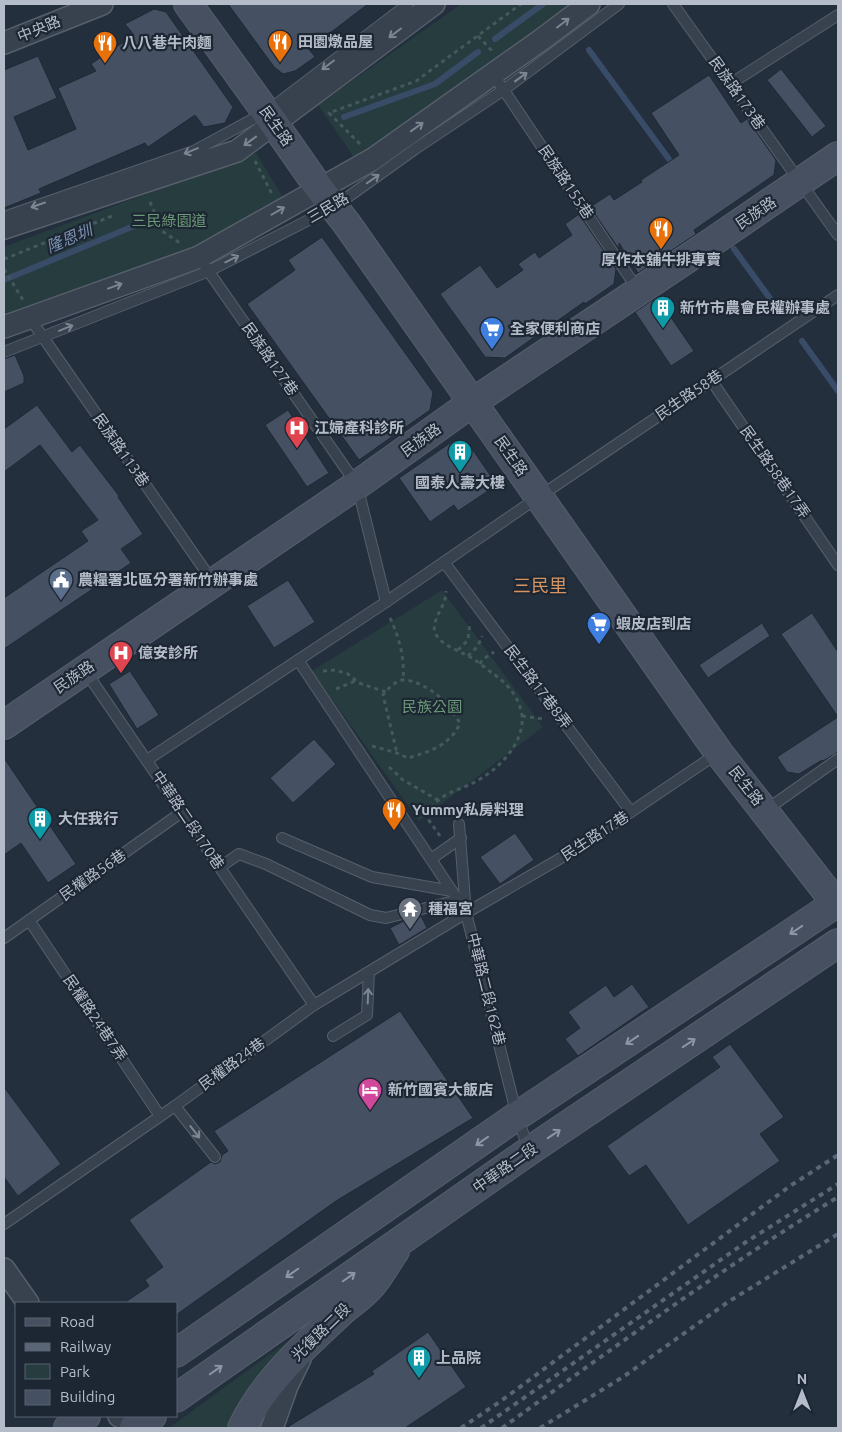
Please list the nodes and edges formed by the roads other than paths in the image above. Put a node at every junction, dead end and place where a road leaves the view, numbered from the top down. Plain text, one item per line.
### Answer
1 (188, 4) edge
2 (408, 4) edge
3 (434, 4) edge
4 (589, 4) edge
5 (620, 4) edge
6 (673, 4) edge
7 (92, 6) edge
8 (838, 15) edge
9 (4, 43) edge
10 (498, 73) junction
11 (730, 84) junction
12 (270, 117) junction
13 (838, 156) edge
14 (800, 182) junction
15 (327, 197) junction
16 (4, 217) edge
17 (4, 228) edge
18 (838, 235) edge
19 (204, 264) junction
20 (639, 291) junction
21 (838, 294) edge
22 (29, 318) junction
23 (4, 327) edge
24 (43, 337) junction
25 (4, 352) edge
26 (711, 380) junction
27 (473, 402) junction
28 (357, 486) junction
29 (540, 496) junction
30 (444, 562) junction
31 (838, 564) edge
32 (213, 582) junction
33 (387, 607) junction
34 (298, 660) junction
35 (85, 670) junction
36 (4, 725) edge
37 (719, 753) junction
38 (838, 759) edge
39 (147, 760) junction
40 (765, 810) junction
41 (182, 812) junction
42 (631, 812) junction
43 (459, 824) dead end
44 (282, 838) dead end
45 (460, 838) junction
46 (431, 859) junction
47 (220, 867) junction
48 (455, 896) junction
49 (838, 904) edge
50 (466, 913) junction
51 (29, 920) junction
52 (4, 938) edge
53 (838, 943) edge
54 (369, 972) junction
55 (314, 1005) junction
56 (333, 1036) dead end
57 (175, 1106) junction
58 (160, 1116) junction
59 (517, 1116) junction
60 (529, 1151) junction
61 (215, 1157) dead end
62 (4, 1224) edge
63 (402, 1239) junction
64 (4, 1269) edge
65 (27, 1302) edge
66 (305, 1347) junction
67 (178, 1352) edge
68 (178, 1397) edge
69 (84, 1417) edge
70 (68, 1428) edge
71 (242, 1428) edge
72 (272, 1428) edge

1 - 12 street, 民生路
2 -> 12 lane
3 -> 12 street
10 -> 4 street, 三民路
10 -> 5 lane, 三民路
6 - 11 lane, 民族路173巷
7 - 9 street, 中央路
8 - 11 lane
15 -> 10 street, 三民路
10 - 20 lane, 民族路155巷
11 - 14 lane, 民族路173巷
12 - 15 street, 民生路
12 -> 16 lane
12 -> 17 street
13 - 14 street, 民族路
14 - 18 lane, 民族路173巷
14 - 20 street, 民族路
19 -> 15 street, 三民路
15 - 27 street, 民生路
22 -> 19 street, 三民路
24 -> 19 lane, 三民路
19 - 28 lane, 民族路127巷
20 - 27 street, 民族路
21 - 26 lane, 民生路58巷
22 - 23 street, 三民路
22 - 24 lane, 民族路113巷
24 - 25 lane, 三民路
24 - 32 lane, 民族路113巷
26 - 29 lane, 民生路58巷
26 - 31 lane, 民生路58巷17弄
27 - 28 street, 民族路
27 - 29 street, 民生路
28 - 32 street, 民族路
28 - 33 lane
29 - 30 lane, 民生路58巷
29 - 37 street, 民生路
30 - 33 lane, 中華路二段170巷
30 - 42 lane, 民生路17巷8弄
32 - 35 street, 民族路
33 - 34 lane, 中華路二段170巷
34 - 39 lane, 中華路二段170巷
34 - 46 lane
35 - 36 street, 民族路
35 - 39 lane
37 - 40 street, 民生路
37 - 42 lane, 民生路17巷
38 - 40 lane
39 - 41 lane, 中華路二段170巷
40 - 49 street, 民生路
41 - 47 lane, 中華路二段170巷
41 - 51 lane, 民權路56巷
42 - 50 lane, 民生路17巷
43 - 45 lane, 中華路二段162巷
44 - 48 lane
45 - 46 lane
45 - 50 lane, 中華路二段162巷
46 - 48 lane
47 - 48 lane
47 - 55 lane, 中華路二段170巷
48 - 50 lane
49 -> 59 street
50 - 54 lane, 民權路24巷
50 - 59 lane, 中華路二段162巷
51 - 52 lane, 民權路56巷
51 - 58 lane, 民權路24巷7弄
60 -> 53 street, 中華路二段
54 - 55 lane, 民權路24巷
56 -> 54 lane
55 - 57 lane, 民權路24巷
57 - 58 lane, 民權路24巷
57 -> 61 lane
58 - 62 lane, 民權路24巷
59 - 60 lane, 中華路二段162巷
59 -> 67 street
60 - 63 street, 中華路二段
63 - 66 street, 光復路二段
68 -> 63 street, 中華路二段
64 - 65 street
66 - 71 street, 光復路二段
66 - 72 street
69 - 70 street

